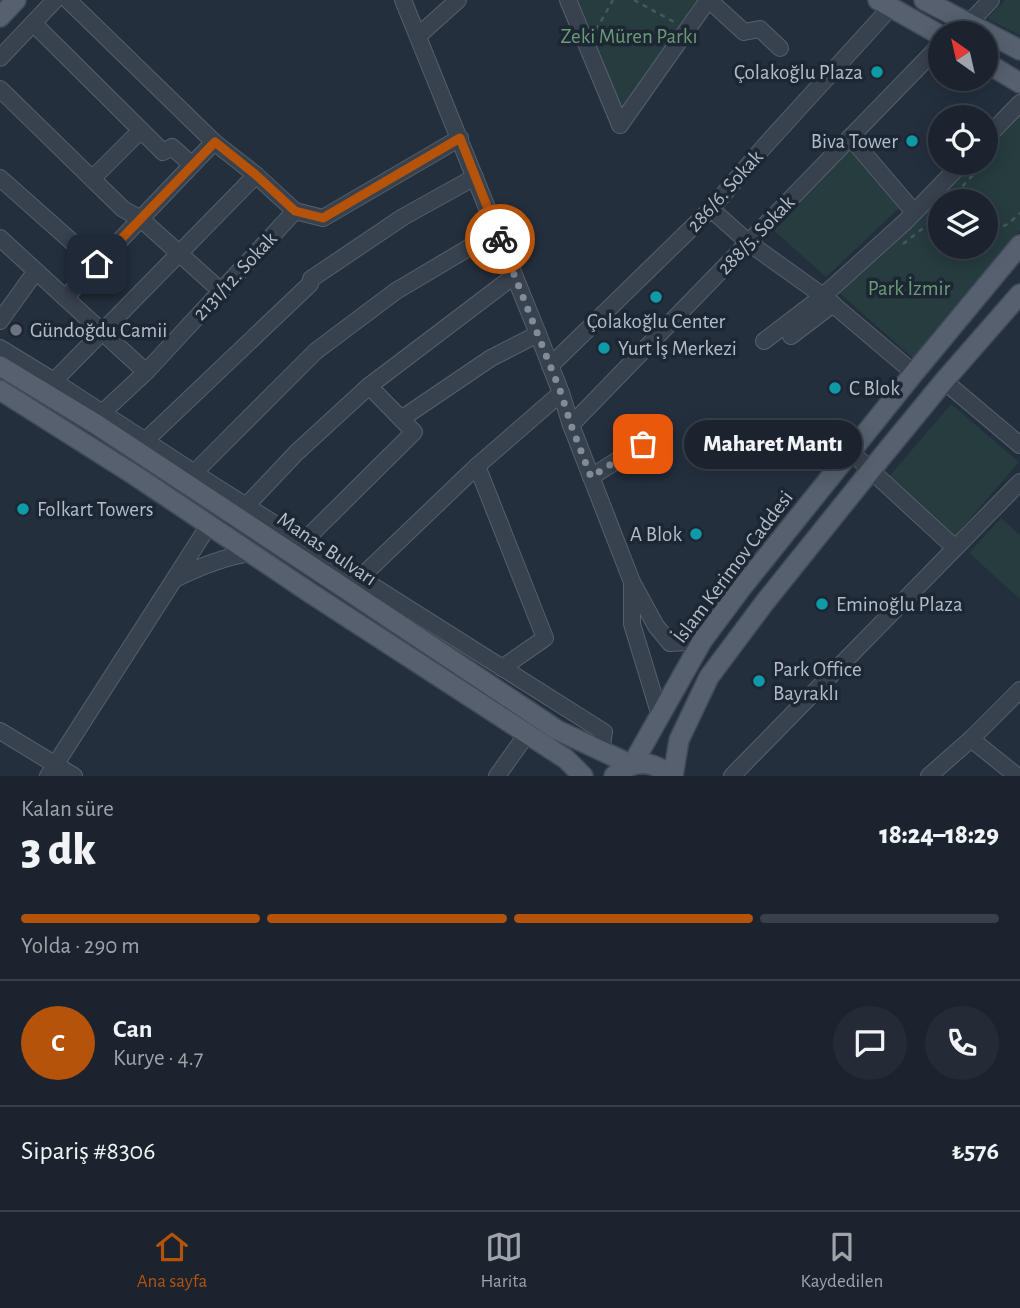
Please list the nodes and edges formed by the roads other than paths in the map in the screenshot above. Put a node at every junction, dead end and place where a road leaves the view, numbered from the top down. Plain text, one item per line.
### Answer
1 (16, 0) edge
2 (55, 0) edge
3 (68, 0) edge
4 (403, 0) edge
5 (458, 0) edge
6 (568, 0) edge
7 (709, 0) edge
8 (924, 0) edge
9 (991, 0) edge
10 (889, 2) edge
11 (0, 18) edge
12 (965, 21) edge
13 (971, 21) edge
14 (33, 23) junction
15 (928, 27) edge
16 (418, 36) junction
17 (998, 38) edge
18 (780, 48) dead end
19 (1020, 50) edge
20 (928, 57) edge
21 (0, 58) edge
22 (998, 70) edge
23 (1020, 83) edge
24 (0, 89) edge
25 (1020, 103) edge
26 (998, 126) edge
27 (141, 130) junction
28 (850, 137) junction
29 (460, 138) junction
30 (215, 142) junction
31 (192, 165) junction
32 (256, 175) junction
33 (950, 175) edge
34 (475, 177) junction
35 (0, 178) edge
36 (92, 179) junction
37 (711, 209) junction
38 (295, 211) junction
39 (914, 212) junction
40 (141, 219) junction
41 (497, 231) junction
42 (749, 243) junction
43 (2, 244) edge
44 (1020, 245) edge
45 (180, 253) junction
46 (97, 264) junction
47 (36, 271) junction
48 (514, 276) junction
49 (221, 291) junction
50 (1020, 294) edge
51 (65, 298) junction
52 (828, 300) junction
53 (0, 321) edge
54 (103, 332) junction
55 (538, 334) junction
56 (791, 336) dead end
57 (764, 341) dead end
58 (0, 348) edge
59 (0, 366) edge
60 (550, 366) junction
61 (146, 372) junction
62 (914, 373) junction
63 (54, 381) junction
64 (944, 381) junction
65 (369, 386) junction
66 (0, 390) edge
67 (561, 393) junction
68 (102, 414) junction
69 (401, 419) junction
70 (571, 425) junction
71 (145, 441) junction
72 (643, 444) dead end
73 (1020, 445) edge
74 (851, 452) junction
75 (477, 466) junction
76 (871, 470) junction
77 (194, 473) junction
78 (591, 477) junction
79 (1020, 482) edge
80 (247, 505) junction
81 (209, 525) junction
82 (303, 542) junction
83 (954, 547) junction
84 (250, 553) junction
85 (360, 578) junction
86 (175, 579) junction
87 (632, 582) junction
88 (702, 641) junction
89 (502, 668) junction
90 (1020, 690) edge
91 (660, 716) junction
92 (0, 731) edge
93 (527, 734) junction
94 (971, 739) junction
95 (601, 751) junction
96 (632, 765) junction
97 (52, 770) edge
98 (74, 776) edge
99 (497, 776) edge
100 (583, 776) edge
101 (614, 776) edge
102 (672, 776) edge
103 (732, 776) edge
104 (929, 776) edge
105 (1017, 776) edge

1 - 11 main road
2 - 14 street
3 - 30 street
4 - 16 street
5 - 16 street
6 - 7 street
7 - 18 street
8 - 12 main road
9 - 13 street
10 - 15 main road
10 - 37 street, 286/6. Sokak
14 - 21 street
14 - 27 street
16 - 29 street
17 - 19 main road
20 - 28 street, 288/5. Sokak
22 - 23 main road
24 - 36 street
25 - 26 street
27 - 31 street
27 - 36 street
28 - 39 street
28 - 42 street, 288/5. Sokak
29 - 34 street
29 - 38 street
30 - 31 street
30 - 32 street
31 - 40 street
32 - 38 street
32 - 45 street
33 - 39 street
34 - 41 street
34 - 71 street
35 - 46 street
36 - 40 street
37 - 42 street
37 - 60 street, 286/6. Sokak
38 - 49 street, 2131/12. Sokak
39 - 52 street
40 - 45 street
40 - 46 street
41 - 48 street
41 - 77 street
42 - 52 street
42 - 70 street, 288/5. Sokak
43 - 47 street
44 - 62 main road, İslam Kerimov Caddesi
45 - 49 street
45 - 54 street
46 - 51 street
47 - 51 street
47 - 53 street
48 - 55 street
48 - 65 street
49 - 61 street, 2131/12. Sokak
50 - 64 main road
51 - 54 street
52 - 56 street
52 - 57 street
52 - 62 street
54 - 61 street
54 - 63 street
55 - 60 street
55 - 69 street
58 - 63 street
59 - 95 main road, Manas Bulvarı
60 - 67 street
61 - 68 street, 2131/12. Sokak
62 - 74 main road, İslam Kerimov Caddesi
63 - 68 street
64 - 73 street
64 - 76 main road
65 - 69 street
65 - 80 street
66 - 81 main road
67 - 70 street
67 - 75 street
68 - 71 street
69 - 82 street
70 - 78 street
71 - 77 street
72 - 78 street
74 - 76 street
74 - 88 main road, İslam Kerimov Caddesi
75 - 85 street
75 - 89 street
76 - 83 street
76 - 102 main road
77 - 80 street
78 - 87 street
79 - 83 street
80 - 82 street
81 - 84 main road
81 - 86 street
82 - 85 street
83 - 103 street
84 - 86 street
84 - 93 main road
85 - 89 street
86 - 97 street
87 - 88 street
87 - 91 street
88 - 91 main road, İslam Kerimov Caddesi
89 - 95 street
90 - 94 street
91 - 96 main road, İslam Kerimov Caddesi
92 - 97 street
93 - 99 street
93 - 100 main road
94 - 104 street
94 - 105 street
95 - 96 main road, Manas Bulvarı
96 - 101 main road
96 - 102 main road, Manas Bulvarı
97 - 98 street

